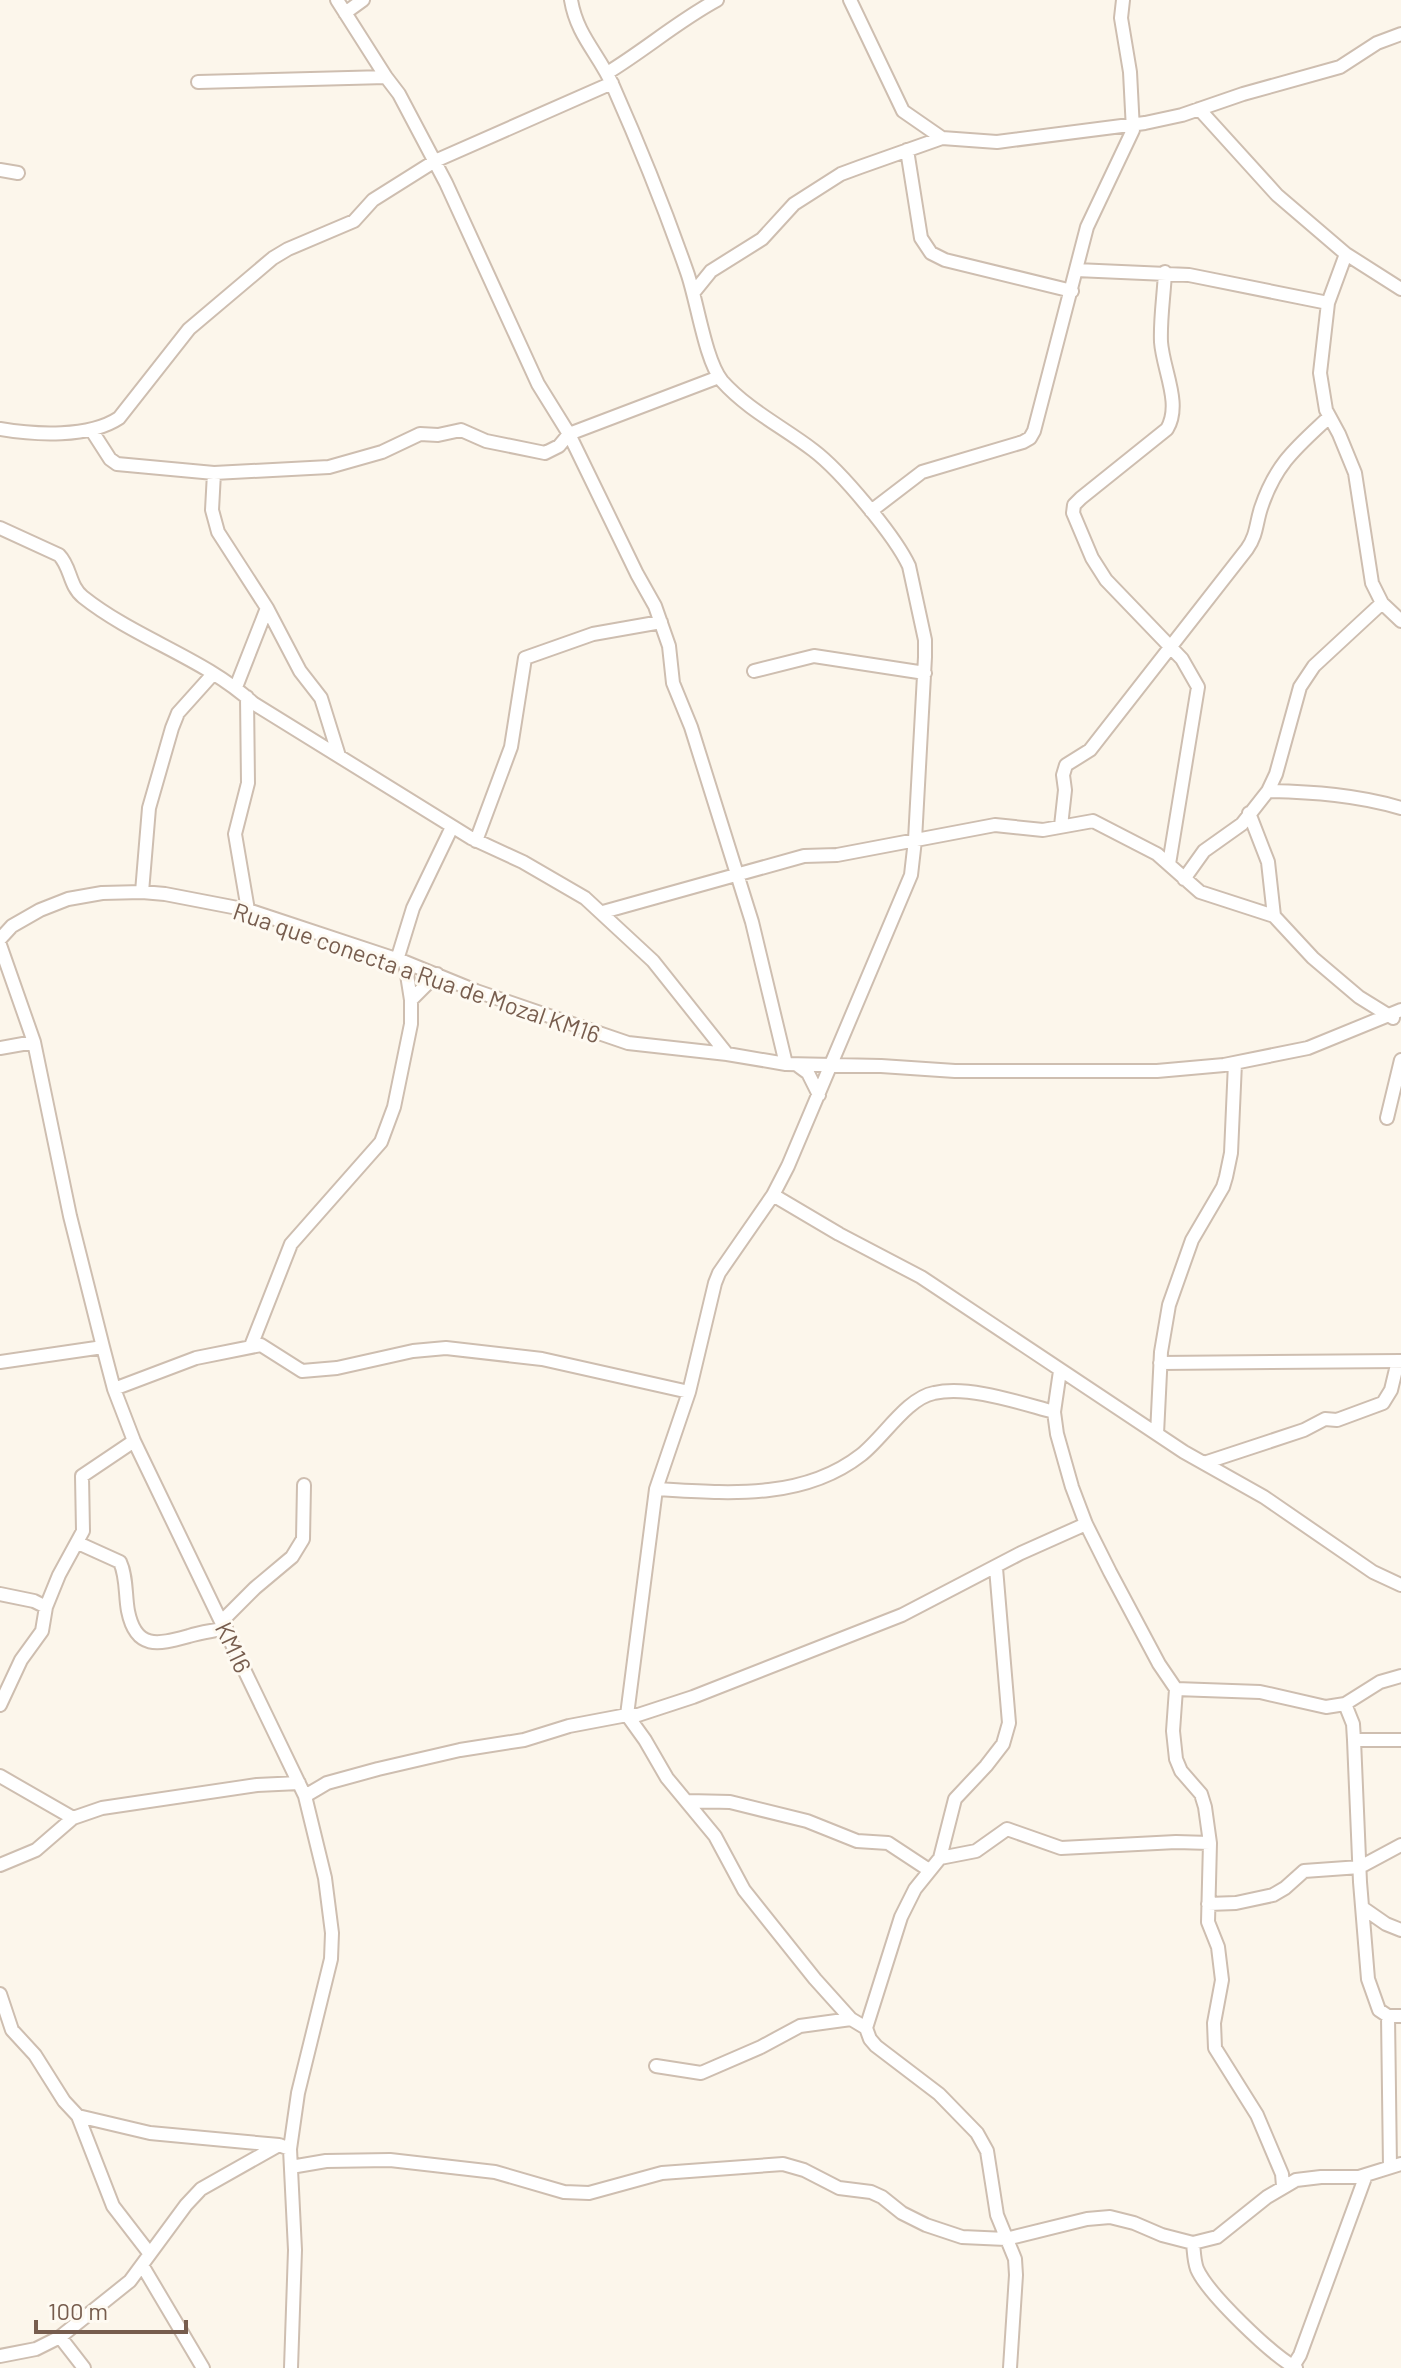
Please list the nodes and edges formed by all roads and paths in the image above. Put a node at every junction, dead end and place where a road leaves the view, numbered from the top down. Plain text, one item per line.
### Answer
1 (337, 0) edge
2 (363, 0) edge
3 (571, 0) edge
4 (717, 0) edge
5 (850, 0) edge
6 (1123, 0) edge
7 (345, 13) junction
8 (1401, 34) edge
9 (386, 77) junction
10 (609, 78) junction
11 (198, 82) dead end
12 (1199, 109) junction
13 (1133, 124) junction
14 (921, 125) junction
15 (942, 138) junction
16 (912, 148) junction
17 (435, 161) junction
18 (0, 170) edge
19 (18, 173) dead end
20 (1346, 254) junction
21 (1076, 270) junction
22 (1165, 272) junction
23 (1401, 289) edge
24 (1072, 291) junction
25 (694, 292) junction
26 (1328, 303) junction
27 (719, 377) junction
28 (1329, 417) junction
29 (0, 429) edge
30 (92, 431) junction
31 (569, 434) junction
32 (214, 473) junction
33 (871, 511) junction
34 (0, 528) edge
35 (1382, 603) junction
36 (267, 608) junction
37 (1401, 621) edge
38 (661, 622) junction
39 (1171, 646) junction
40 (754, 671) dead end
41 (925, 673) junction
42 (213, 674) junction
43 (236, 687) junction
44 (247, 697) junction
45 (339, 756) junction
46 (1268, 791) junction
47 (1401, 808) edge
48 (1249, 813) junction
49 (1061, 826) junction
50 (452, 827) junction
51 (915, 840) junction
52 (476, 841) junction
53 (1169, 864) junction
54 (738, 875) junction
55 (1184, 879) junction
56 (142, 892) junction
57 (248, 910) junction
58 (603, 912) junction
59 (1274, 916) junction
60 (0, 942) edge
61 (401, 961) junction
62 (437, 974) junction
63 (411, 1000) junction
64 (1401, 1010) edge
65 (1387, 1016) junction
66 (1401, 1019) edge
67 (34, 1042) junction
68 (0, 1048) edge
69 (727, 1054) junction
70 (1401, 1060) edge
71 (1235, 1063) junction
72 (792, 1064) junction
73 (829, 1066) junction
74 (819, 1095) junction
75 (1387, 1118) dead end
76 (773, 1195) junction
77 (251, 1346) junction
78 (103, 1347) junction
79 (1399, 1361) edge
80 (0, 1362) edge
81 (1160, 1363) junction
82 (1060, 1371) junction
83 (114, 1389) junction
84 (689, 1392) junction
85 (1054, 1412) junction
86 (1157, 1434) junction
87 (134, 1441) junction
88 (1204, 1463) junction
89 (304, 1485) dead end
90 (656, 1489) junction
91 (1086, 1524) junction
92 (78, 1543) junction
93 (996, 1568) junction
94 (1401, 1585) edge
95 (0, 1594) edge
96 (46, 1607) junction
97 (224, 1625) junction
98 (1401, 1676) edge
99 (1176, 1689) junction
100 (1345, 1704) junction
101 (0, 1705) edge
102 (627, 1715) junction
103 (1354, 1740) junction
104 (1401, 1740) edge
105 (0, 1776) edge
106 (299, 1783) junction
107 (305, 1796) junction
108 (688, 1801) junction
109 (73, 1818) junction
110 (1210, 1843) junction
111 (1401, 1845) edge
112 (940, 1858) junction
113 (0, 1865) edge
114 (1360, 1867) junction
115 (929, 1870) junction
116 (1208, 1904) junction
117 (1363, 1908) junction
118 (1401, 1930) edge
119 (0, 1994) edge
120 (1394, 2016) edge
121 (851, 2019) junction
122 (866, 2028) junction
123 (656, 2066) dead end
124 (78, 2116) junction
125 (284, 2147) junction
126 (1396, 2166) edge
127 (291, 2167) junction
128 (1366, 2175) junction
129 (1283, 2180) junction
130 (1006, 2239) junction
131 (1193, 2243) junction
132 (146, 2259) junction
133 (60, 2337) junction
134 (0, 2356) edge
135 (1294, 2367) edge
136 (84, 2368) edge
137 (203, 2368) edge
138 (291, 2368) edge
139 (1010, 2368) edge

1 - 7 street
2 - 7 street
3 - 10 street
4 - 10 street
5 - 14 street
6 - 13 street
7 - 9 street
8 - 12 street
9 - 11 street
9 - 17 street
10 - 17 street
10 - 25 street
12 - 13 street
12 - 20 street
13 - 15 street
13 - 21 street
14 - 15 street
14 - 16 street
15 - 16 street
16 - 24 street
16 - 25 street
17 - 30 street
17 - 31 street
18 - 19 street
20 - 23 street
20 - 26 street
21 - 22 street
21 - 24 street
22 - 26 street
22 - 39 street
24 - 33 street
25 - 27 street
26 - 28 street
27 - 31 street
27 - 33 street
28 - 35 street
28 - 39 street
29 - 30 street
30 - 32 street
31 - 32 street
31 - 38 street
32 - 36 street
33 - 41 street
34 - 42 street
35 - 37 street
35 - 46 street
36 - 43 street
36 - 45 street
38 - 52 street
38 - 54 street
39 - 49 street
39 - 53 street
40 - 41 street
41 - 51 street
42 - 43 street
42 - 56 street
43 - 44 street
44 - 45 street
44 - 57 street
45 - 50 street
46 - 47 street
46 - 48 street
48 - 55 street
48 - 59 street
49 - 51 street
49 - 53 street
50 - 52 street
50 - 61 street
51 - 54 street
51 - 73 street
52 - 58 street
53 - 55 street
54 - 58 street
54 - 72 street
55 - 59 street
56 - 57 street, Rua que conecta a Rua de Mozal KM16
56 - 60 street, Rua que conecta a Rua de Mozal KM16
57 - 61 street, Rua que conecta a Rua de Mozal KM16
58 - 69 street
59 - 65 street
60 - 67 street, KM16
61 - 62 street, Rua que conecta a Rua de Mozal KM16
61 - 63 street
62 - 63 street
62 - 69 street, Rua que conecta a Rua de Mozal KM16
63 - 77 street
64 - 65 street
65 - 66 street
65 - 71 street
67 - 68 street
67 - 78 street, KM16
69 - 72 street, Rua que conecta a Rua de Mozal KM16
70 - 75 street
71 - 73 street
71 - 81 street
72 - 73 street, Rua que conecta a Rua de Mozal KM16
72 - 74 street
73 - 74 street
74 - 76 street
76 - 82 street
76 - 84 street
77 - 83 street
77 - 84 street
78 - 80 street
78 - 83 street, KM16
79 - 81 street
79 - 88 street
81 - 86 street
82 - 85 street
82 - 86 street
83 - 87 street, KM16
84 - 90 street
85 - 90 street
85 - 91 street
86 - 88 street
87 - 92 street
87 - 97 street, KM16
88 - 94 street
89 - 97 street
90 - 102 street
91 - 93 street
91 - 99 street
92 - 96 street
92 - 97 street
93 - 102 street
93 - 112 street
95 - 96 street
96 - 101 street
97 - 106 street, KM16
98 - 100 street
99 - 100 street
99 - 110 street
100 - 103 street
102 - 107 street
102 - 108 street
103 - 104 street
103 - 114 street
105 - 109 street
106 - 107 street, KM16
106 - 109 street
107 - 125 street, KM16
108 - 115 street
108 - 121 street
109 - 113 street
110 - 112 street
110 - 116 street
111 - 114 street
112 - 115 street
114 - 116 street
114 - 117 street
115 - 122 street
116 - 129 street
117 - 118 street
117 - 120 street
119 - 124 street
120 - 126 street
121 - 122 street
121 - 123 street
122 - 130 street
124 - 125 street
124 - 132 street
125 - 127 street, KM16
125 - 132 street
126 - 128 street
127 - 130 street
127 - 138 street, KM16
128 - 129 street
128 - 135 street
129 - 131 street
130 - 131 street
130 - 139 street
131 - 135 street
132 - 133 street
132 - 137 street
133 - 134 street
133 - 136 street

